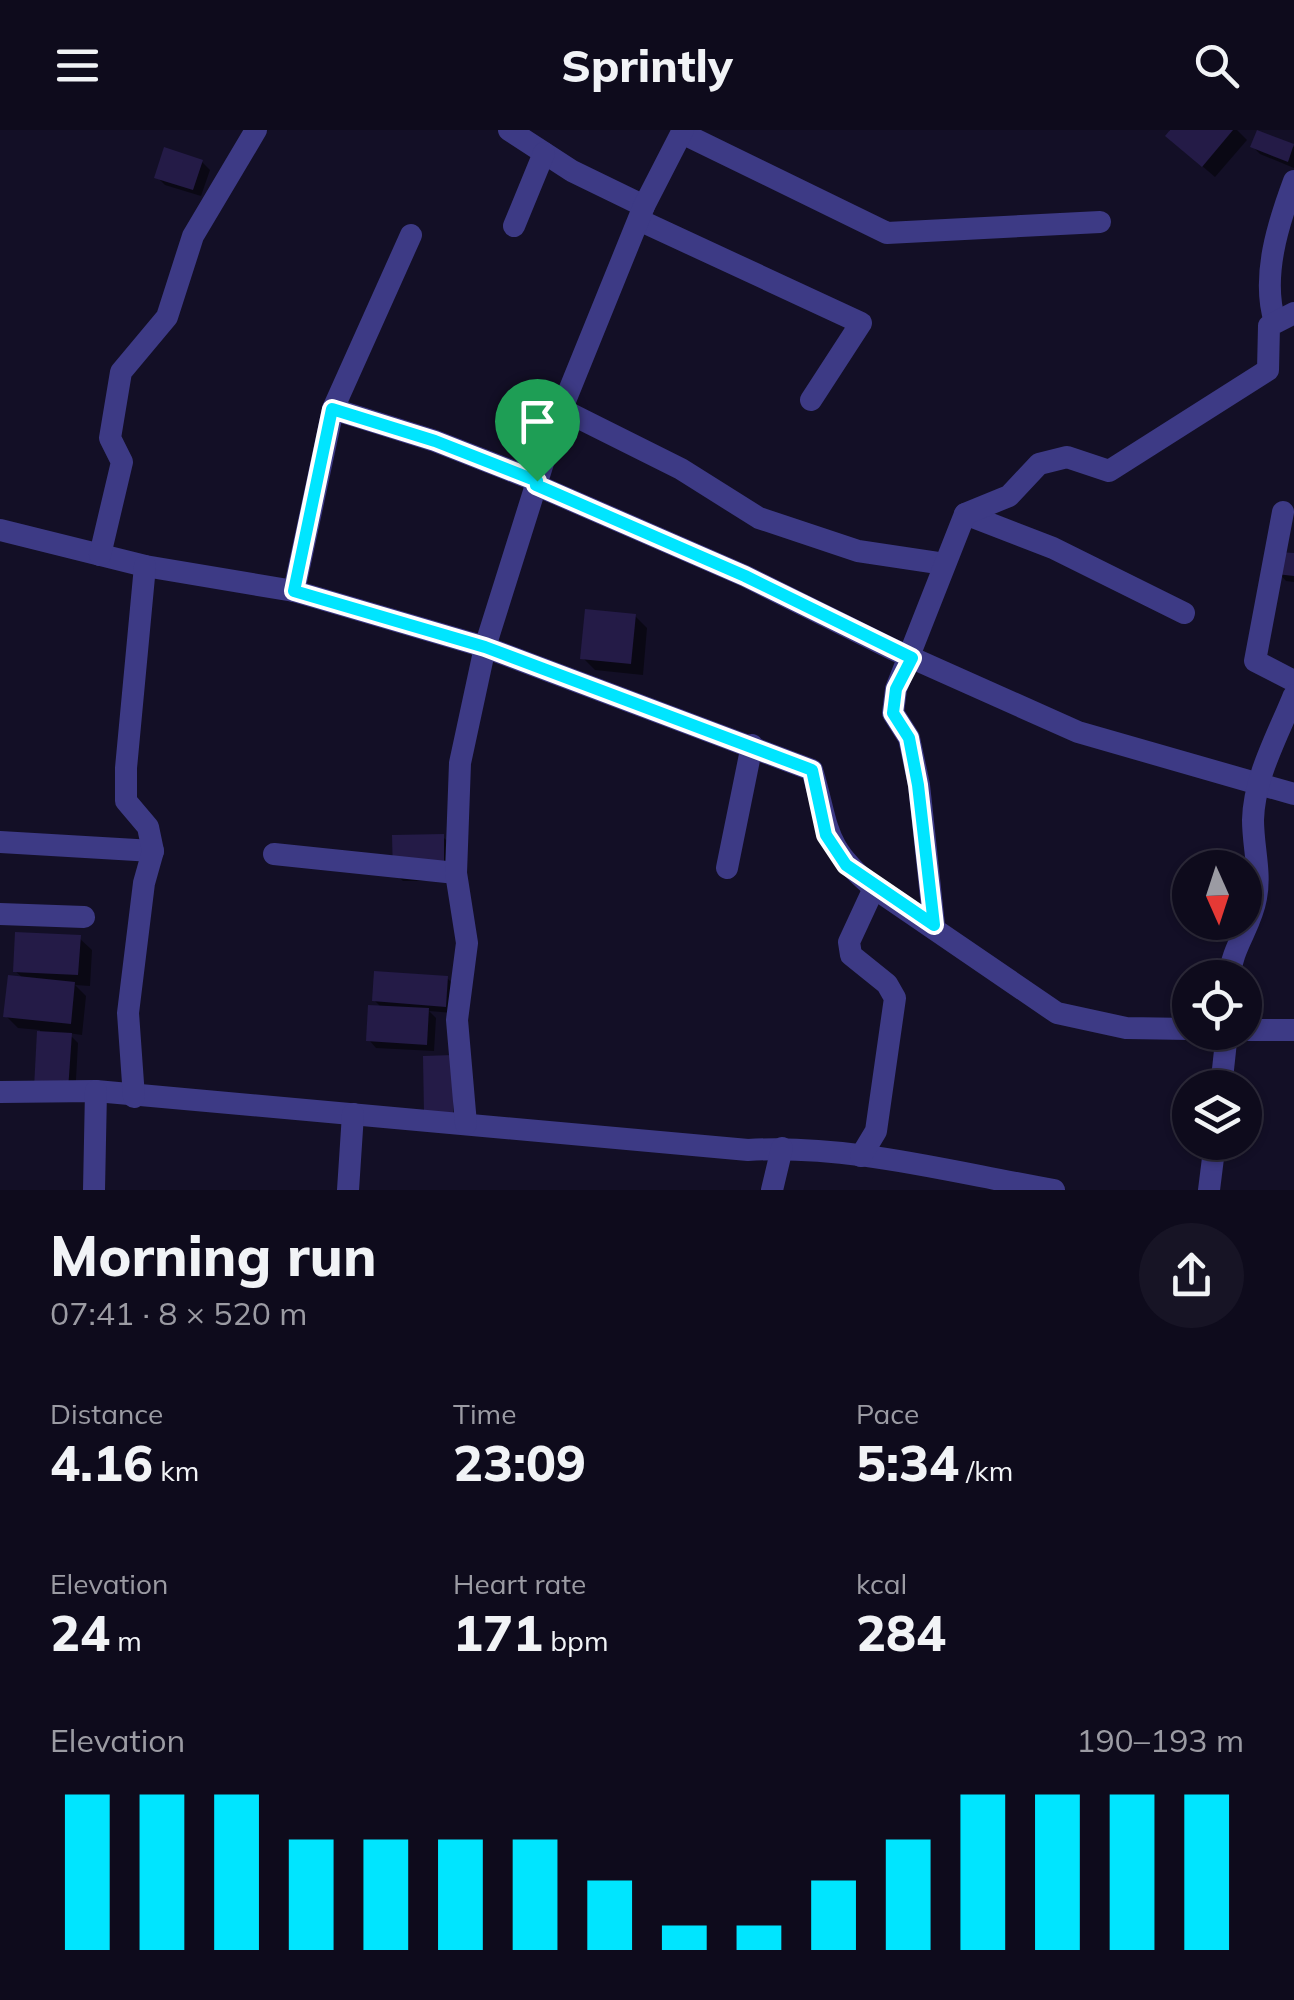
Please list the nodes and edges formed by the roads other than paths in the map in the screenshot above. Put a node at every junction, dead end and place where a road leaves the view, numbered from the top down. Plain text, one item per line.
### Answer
1 (256, 130) edge
2 (509, 130) edge
3 (683, 131) edge
4 (544, 153) junction
5 (1294, 181) edge
6 (642, 213) junction
7 (1100, 222) dead end
8 (514, 226) dead end
9 (411, 235) dead end
10 (1285, 318) edge
11 (811, 400) dead end
12 (332, 409) junction
13 (561, 410) junction
14 (537, 483) junction
15 (1282, 512) dead end
16 (965, 514) junction
17 (0, 530) edge
18 (100, 555) junction
19 (938, 562) dead end
20 (145, 566) junction
21 (294, 591) junction
22 (1184, 614) dead end
23 (485, 647) junction
24 (912, 658) junction
25 (1294, 681) edge
26 (1294, 695) edge
27 (752, 745) junction
28 (1259, 784) junction
29 (1294, 794) edge
30 (0, 842) edge
31 (153, 851) junction
32 (274, 854) dead end
33 (727, 868) dead end
34 (456, 872) junction
35 (874, 888) junction
36 (0, 914) edge
37 (84, 917) dead end
38 (934, 925) junction
39 (1233, 960) edge
40 (1172, 1029) edge
41 (1262, 1030) edge
42 (1294, 1030) edge
43 (96, 1091) junction
44 (0, 1092) edge
45 (134, 1097) junction
46 (353, 1114) junction
47 (466, 1124) junction
48 (782, 1148) junction
49 (861, 1156) junction
50 (1212, 1160) edge
51 (978, 1183) edge
52 (94, 1190) edge
53 (348, 1190) edge
54 (772, 1190) edge
55 (1050, 1190) edge
56 (1209, 1190) edge

1 - 18 street
2 - 4 street
3 - 6 street
3 - 7 street
4 - 6 street
4 - 8 street
5 - 10 street
6 - 11 street
6 - 13 street
9 - 12 street
10 - 16 street
12 - 14 street
12 - 21 street
13 - 14 street
13 - 19 street
14 - 23 street
14 - 24 street
15 - 25 street
16 - 22 street
16 - 24 street
17 - 18 street
18 - 20 street
20 - 21 street
20 - 31 street
21 - 23 street
23 - 27 street
23 - 34 street
24 - 28 street
24 - 38 street
26 - 28 street
27 - 33 street
27 - 35 street
28 - 29 street
28 - 39 street
30 - 31 street
31 - 45 street
32 - 34 street
34 - 47 street
35 - 38 street
35 - 49 street
36 - 37 street
38 - 40 street
41 - 42 street
43 - 44 street
43 - 45 street
43 - 52 street
45 - 46 street
46 - 47 street
46 - 53 street
47 - 48 street
48 - 49 street
48 - 54 street
49 - 51 street
50 - 56 street
51 - 55 street

